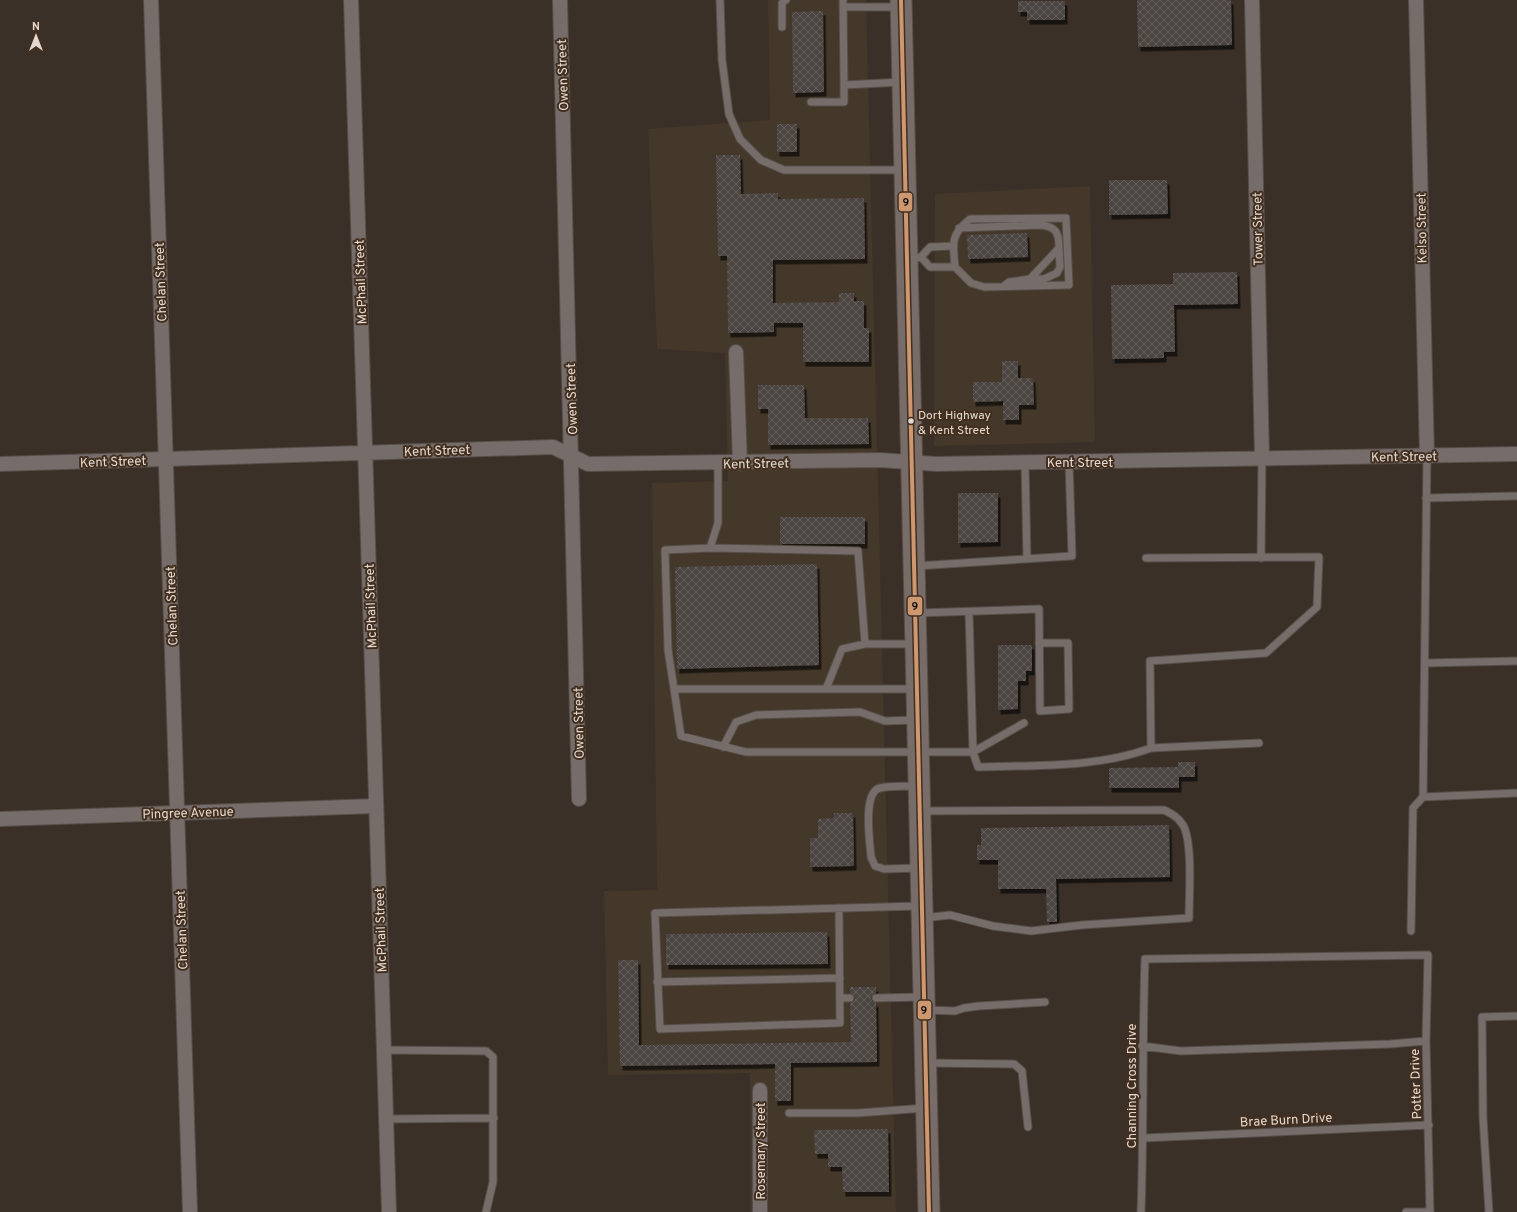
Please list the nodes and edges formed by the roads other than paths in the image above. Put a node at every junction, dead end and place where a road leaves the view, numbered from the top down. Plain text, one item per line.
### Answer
1 (151, 0) edge
2 (351, 0) edge
3 (560, 0) edge
4 (720, 0) edge
5 (786, 0) edge
6 (1252, 0) edge
7 (1416, 0) edge
8 (843, 3) edge
9 (901, 4) edge
10 (782, 27) dead end
11 (903, 82) junction
12 (844, 85) junction
13 (811, 102) dead end
14 (905, 170) junction
15 (958, 228) junction
16 (953, 246) junction
17 (1059, 248) junction
18 (914, 258) junction
19 (955, 267) junction
20 (1030, 279) junction
21 (1003, 286) junction
22 (736, 352) dead end
23 (365, 452) junction
24 (1517, 454) edge
25 (572, 455) junction
26 (1427, 456) junction
27 (1262, 458) junction
28 (166, 459) junction
29 (1025, 462) junction
30 (1069, 462) junction
31 (718, 463) junction
32 (740, 463) junction
33 (912, 463) junction
34 (0, 464) edge
35 (1517, 496) edge
36 (1426, 498) junction
37 (710, 548) junction
38 (1146, 558) dead end
39 (1261, 558) junction
40 (1027, 559) junction
41 (914, 566) junction
42 (969, 612) junction
43 (915, 613) junction
44 (1039, 643) junction
45 (865, 644) junction
46 (916, 644) junction
47 (1517, 661) edge
48 (1425, 663) junction
49 (674, 689) junction
50 (826, 689) junction
51 (917, 689) junction
52 (917, 720) junction
53 (1024, 723) dead end
54 (1259, 743) dead end
55 (723, 747) junction
56 (1151, 748) junction
57 (918, 752) junction
58 (973, 752) junction
59 (919, 786) junction
60 (1517, 793) edge
61 (1423, 797) junction
62 (579, 799) dead end
63 (376, 806) junction
64 (920, 811) junction
65 (177, 812) junction
66 (0, 819) edge
67 (921, 868) junction
68 (839, 908) junction
69 (922, 912) junction
70 (1411, 931) dead end
71 (1428, 955) joint
72 (840, 978) junction
73 (657, 982) junction
74 (840, 998) junction
75 (850, 998) dead end
76 (876, 998) dead end
77 (1045, 1002) dead end
78 (924, 1004) junction
79 (1517, 1016) edge
80 (1426, 1041) junction
81 (1142, 1046) junction
82 (383, 1050) junction
83 (925, 1063) junction
84 (760, 1090) dead end
85 (926, 1108) junction
86 (789, 1113) dead end
87 (494, 1118) junction
88 (386, 1120) junction
89 (1428, 1125) junction
90 (1028, 1127) dead end
91 (1144, 1138) junction
92 (190, 1212) edge
93 (388, 1212) edge
94 (486, 1212) edge
95 (760, 1212) edge
96 (929, 1212) edge
97 (1141, 1212) edge
98 (1406, 1212) edge
99 (1430, 1212) edge
100 (1489, 1212) edge

1 - 28 street, Chelan Street
2 - 23 street, McPhail Street
3 - 25 street, Owen Street
4 - 14 lane
5 - 10 lane
6 - 27 street, Tower Street
7 - 26 street, Kelso Street
8 - 9 lane
8 - 12 lane
9 - 11 main road
11 - 12 lane
11 - 14 main road
12 - 13 lane
14 - 18 main road
15 - 16 lane
15 - 17 lane
15 - 21 lane
16 - 18 lane
16 - 19 lane
17 - 20 lane
17 - 20 lane
18 - 19 lane
18 - 33 main road
19 - 21 lane
20 - 21 lane
22 - 32 street
23 - 25 street, Kent Street
23 - 28 street, Kent Street
23 - 63 street, McPhail Street
24 - 26 street, Kent Street
25 - 31 street, Kent Street
25 - 62 street, Owen Street
26 - 27 street, Kent Street
26 - 36 lane
27 - 30 street, Kent Street
27 - 39 lane
28 - 34 street, Kent Street
28 - 65 street, Chelan Street
29 - 30 street, Kent Street
29 - 33 street, Kent Street
29 - 40 lane
30 - 40 lane
31 - 32 street, Kent Street
31 - 37 lane
32 - 33 street, Kent Street
33 - 41 main road
35 - 36 lane
36 - 48 lane
37 - 45 lane
37 - 49 lane
38 - 39 lane
39 - 56 lane
40 - 41 lane
41 - 43 main road
42 - 43 lane
42 - 44 lane
42 - 58 lane
43 - 46 main road
44 - 44 lane
45 - 46 lane
45 - 50 lane
46 - 51 main road
47 - 48 lane
48 - 61 lane
49 - 50 lane
49 - 55 lane
50 - 51 lane
51 - 52 main road
52 - 55 lane
52 - 57 main road
53 - 58 lane
54 - 56 lane
55 - 57 lane
56 - 58 lane
57 - 58 lane
57 - 59 main road
59 - 64 main road
59 - 67 lane
60 - 61 lane
61 - 70 lane
63 - 65 street, Pingree Avenue
63 - 82 street, McPhail Street
64 - 67 main road
64 - 69 lane
65 - 66 street, Pingree Avenue
65 - 92 street, Chelan Street
67 - 69 main road
68 - 69 lane
68 - 72 lane
68 - 73 lane
69 - 78 main road
71 - 80 lane, Potter Drive
71 - 81 lane, Channing Cross Drive
72 - 73 lane
72 - 74 lane
73 - 74 lane
74 - 75 lane
76 - 78 lane
77 - 78 lane
78 - 83 main road
79 - 100 lane
80 - 81 lane
80 - 89 lane, Potter Drive
81 - 91 lane, Channing Cross Drive
82 - 87 lane
82 - 88 street, McPhail Street
83 - 85 main road
83 - 90 lane
84 - 95 street, Rosemary Street
85 - 86 lane
85 - 96 main road
87 - 88 lane
87 - 94 lane
88 - 93 street, McPhail Street
89 - 91 lane, Brae Burn Drive
89 - 99 lane, Potter Drive
91 - 97 lane, Channing Cross Drive
98 - 99 lane

